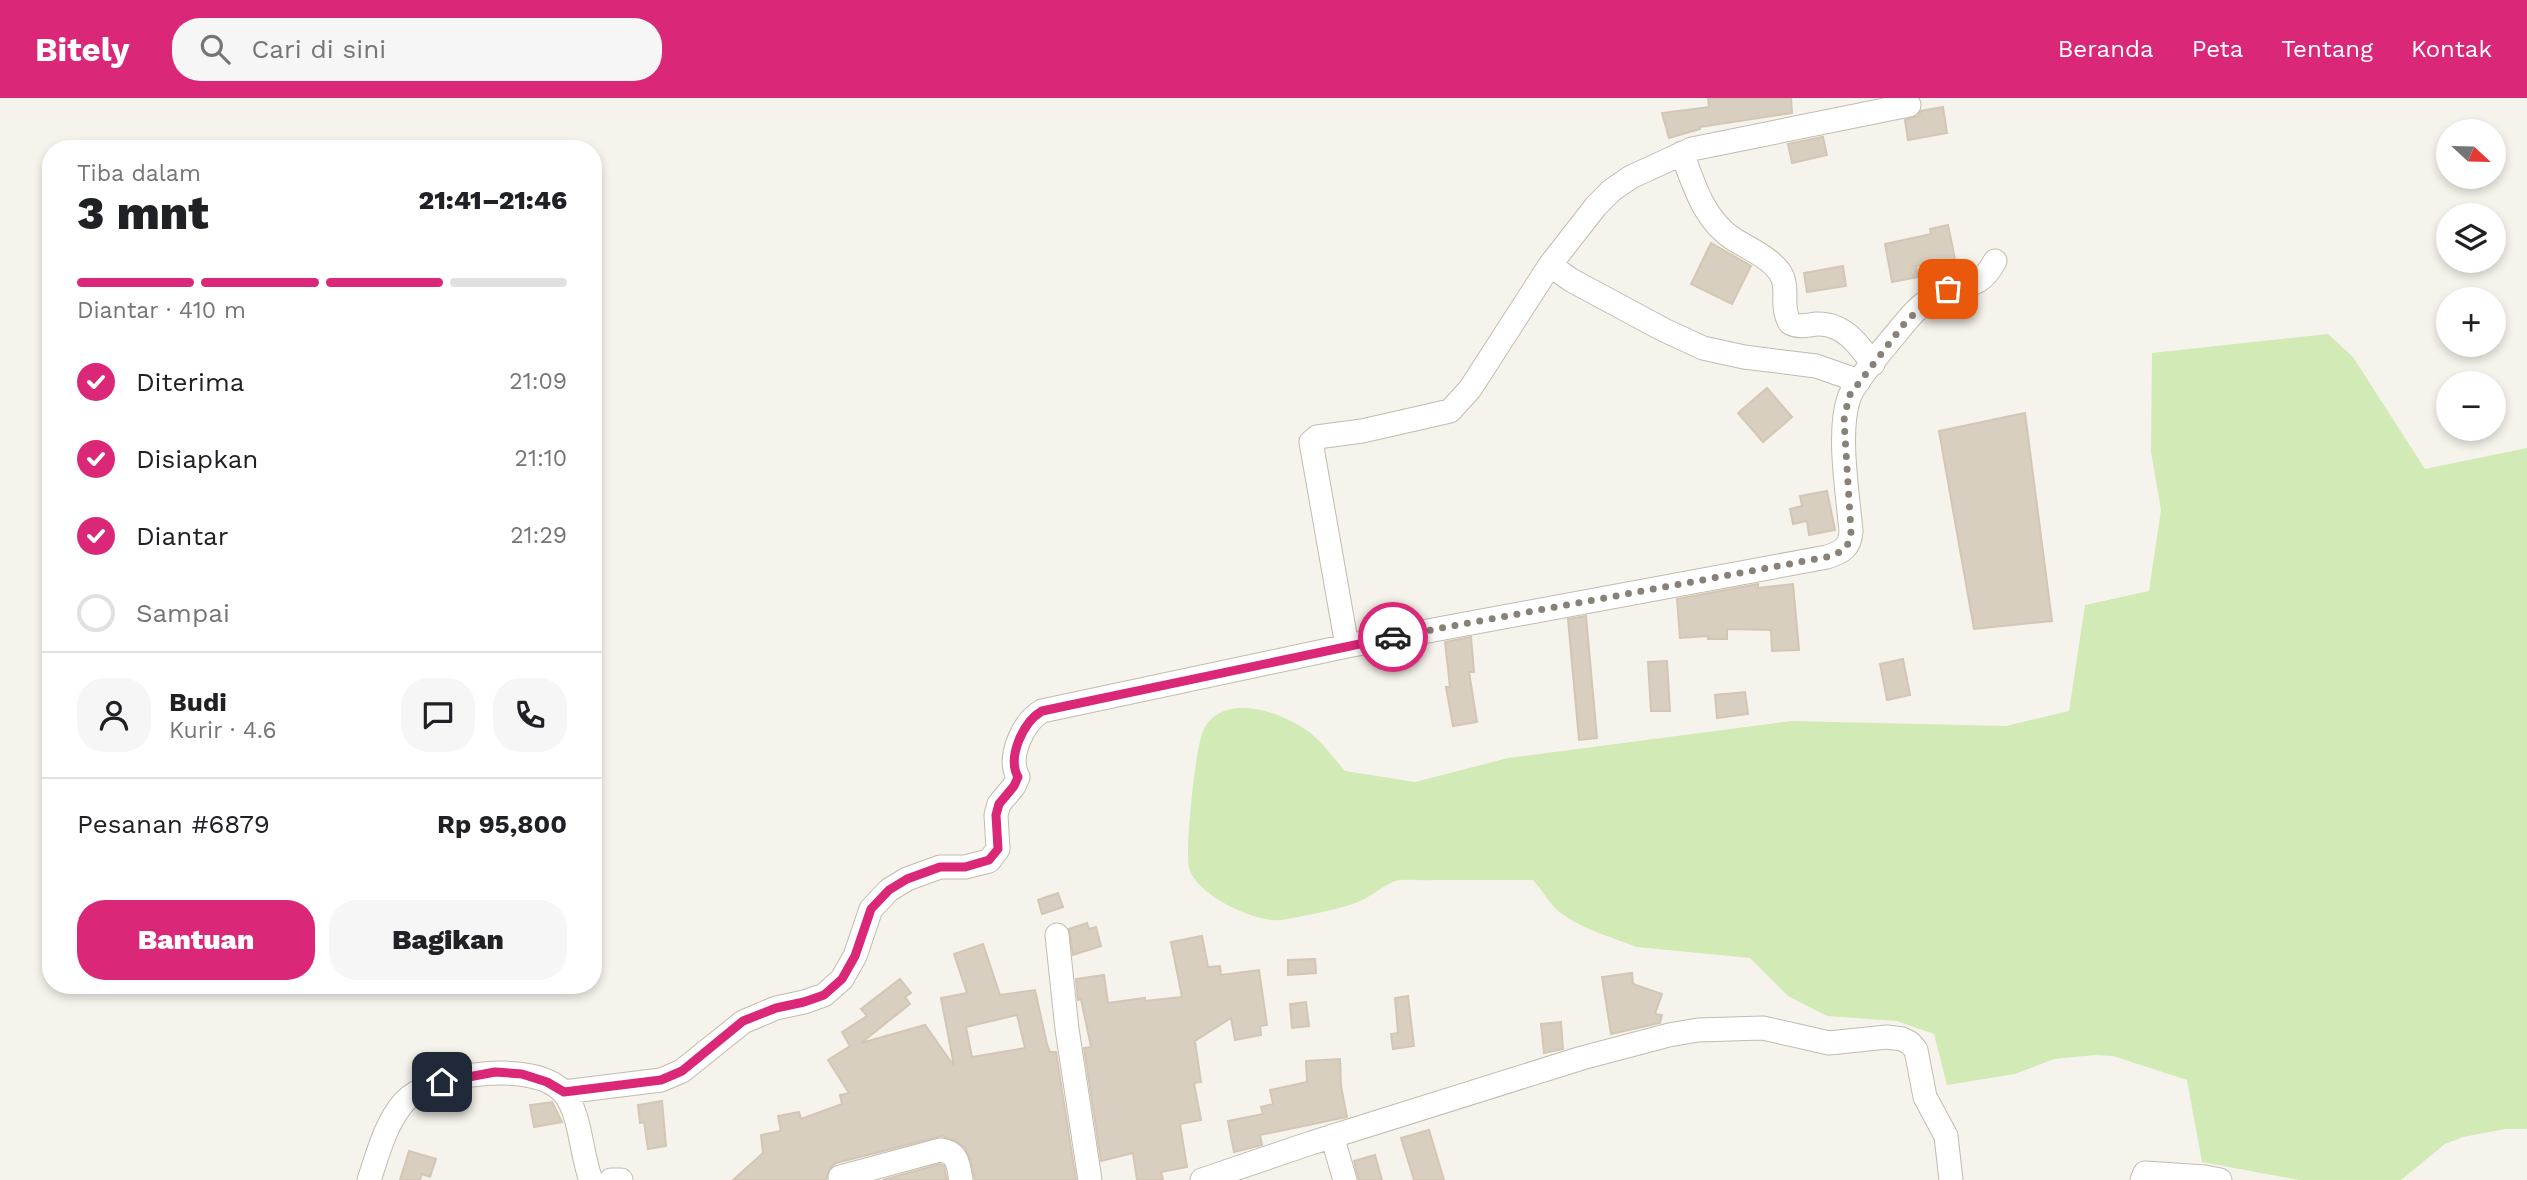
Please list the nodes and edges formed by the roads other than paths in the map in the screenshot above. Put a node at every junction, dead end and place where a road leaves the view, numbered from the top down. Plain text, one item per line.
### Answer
1 (1909, 105) dead end
2 (1682, 153) junction
3 (1995, 261) dead end
4 (1550, 265) junction
5 (1866, 372) junction
6 (1347, 646) junction
7 (1057, 935) dead end
8 (564, 1092) junction
9 (1332, 1136) junction
10 (840, 1177) dead end
11 (369, 1180) edge
12 (591, 1180) edge
13 (611, 1180) edge
14 (621, 1180) edge
15 (961, 1180) edge
16 (1090, 1180) edge
17 (1202, 1180) edge
18 (1345, 1180) edge
19 (1951, 1180) edge
20 (2142, 1180) edge
21 (2220, 1180) edge

1 - 2 street
2 - 4 street
2 - 5 street
3 - 5 street
4 - 5 street
4 - 6 street
5 - 6 street
6 - 8 street
7 - 16 street
8 - 11 street
8 - 12 street
9 - 17 street
9 - 18 street
9 - 19 street
10 - 15 street
13 - 14 street
20 - 21 street

